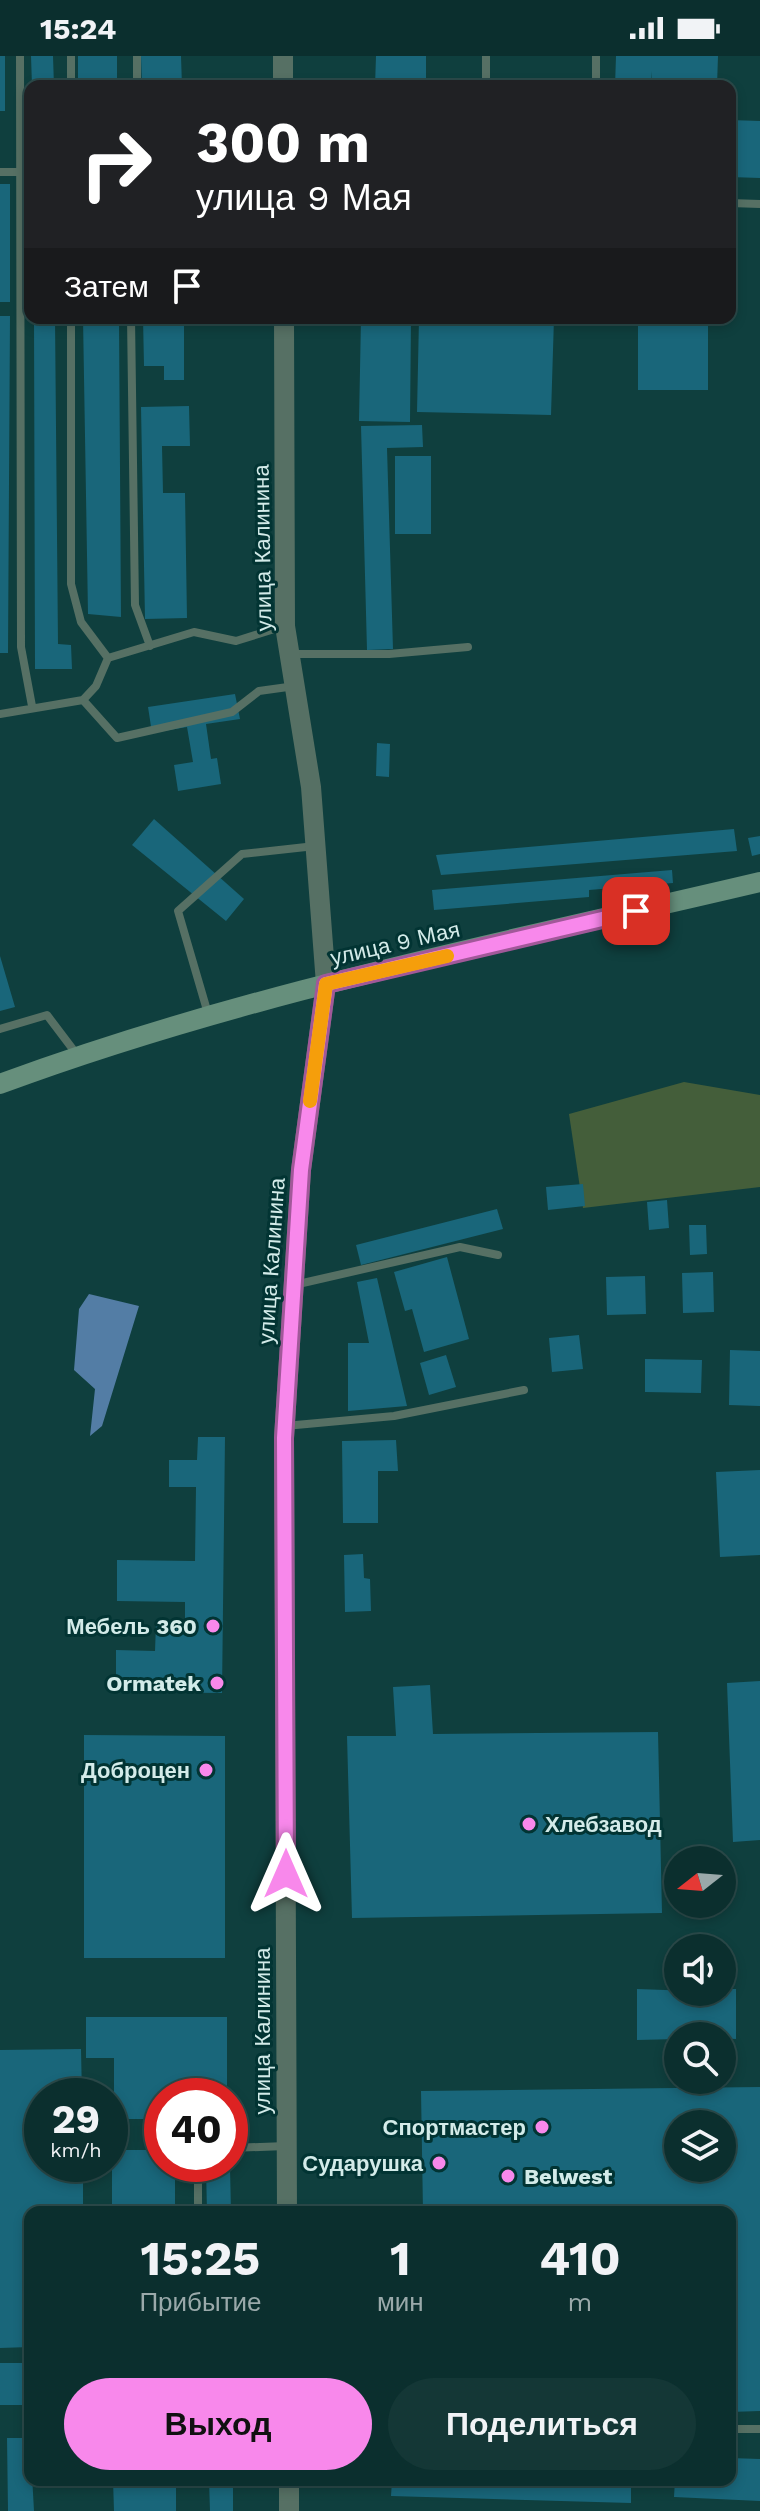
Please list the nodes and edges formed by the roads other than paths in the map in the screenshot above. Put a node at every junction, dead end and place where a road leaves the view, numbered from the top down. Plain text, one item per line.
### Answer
1 (20, 56) edge
2 (71, 56) edge
3 (137, 56) edge
4 (283, 56) edge
5 (486, 56) edge
6 (596, 56) edge
7 (71, 80) edge
8 (137, 80) edge
9 (283, 80) edge
10 (486, 80) edge
11 (596, 80) edge
12 (0, 172) edge
13 (20, 172) junction
14 (736, 203) edge
15 (760, 204) edge
16 (71, 324) edge
17 (131, 324) edge
18 (284, 324) edge
19 (285, 626) junction
20 (150, 646) junction
21 (468, 647) dead end
22 (290, 654) junction
23 (108, 658) junction
24 (295, 686) junction
25 (83, 700) junction
26 (32, 706) junction
27 (0, 714) edge
28 (316, 845) junction
29 (760, 882) edge
30 (326, 984) junction
31 (209, 1018) junction
32 (0, 1029) edge
33 (78, 1057) junction
34 (0, 1084) edge
35 (498, 1255) dead end
36 (294, 1285) junction
37 (524, 1390) dead end
38 (284, 1426) junction
39 (287, 2146) junction
40 (248, 2147) edge
41 (198, 2182) edge
42 (198, 2206) edge
43 (287, 2206) edge
44 (736, 2429) edge
45 (760, 2429) edge
46 (289, 2486) edge
47 (289, 2511) edge

1 - 13 lane
2 - 7 lane
3 - 8 lane
4 - 9 street
5 - 10 lane
6 - 11 lane
12 - 13 lane
13 - 26 lane
14 - 15 lane
16 - 23 lane
17 - 20 lane
18 - 19 street, улица Калинина
19 - 20 lane
19 - 22 street, улица Калинина
20 - 23 lane
21 - 22 lane
22 - 24 street, улица Калинина
23 - 25 lane
24 - 25 lane
24 - 28 street, улица Калинина
25 - 26 lane
26 - 27 lane
28 - 30 street, улица Калинина
28 - 31 lane
29 - 30 main road, улица 9 Мая
30 - 31 main road, улица 9 Мая
30 - 36 street, улица Калинина
31 - 33 main road, улица 9 Мая
32 - 33 lane
33 - 34 main road, улица 9 Мая
35 - 36 lane
36 - 38 street, улица Калинина
37 - 38 lane
38 - 39 street, улица Калинина
39 - 40 lane
39 - 43 street, улица Калинина
41 - 42 lane
44 - 45 lane
46 - 47 street

